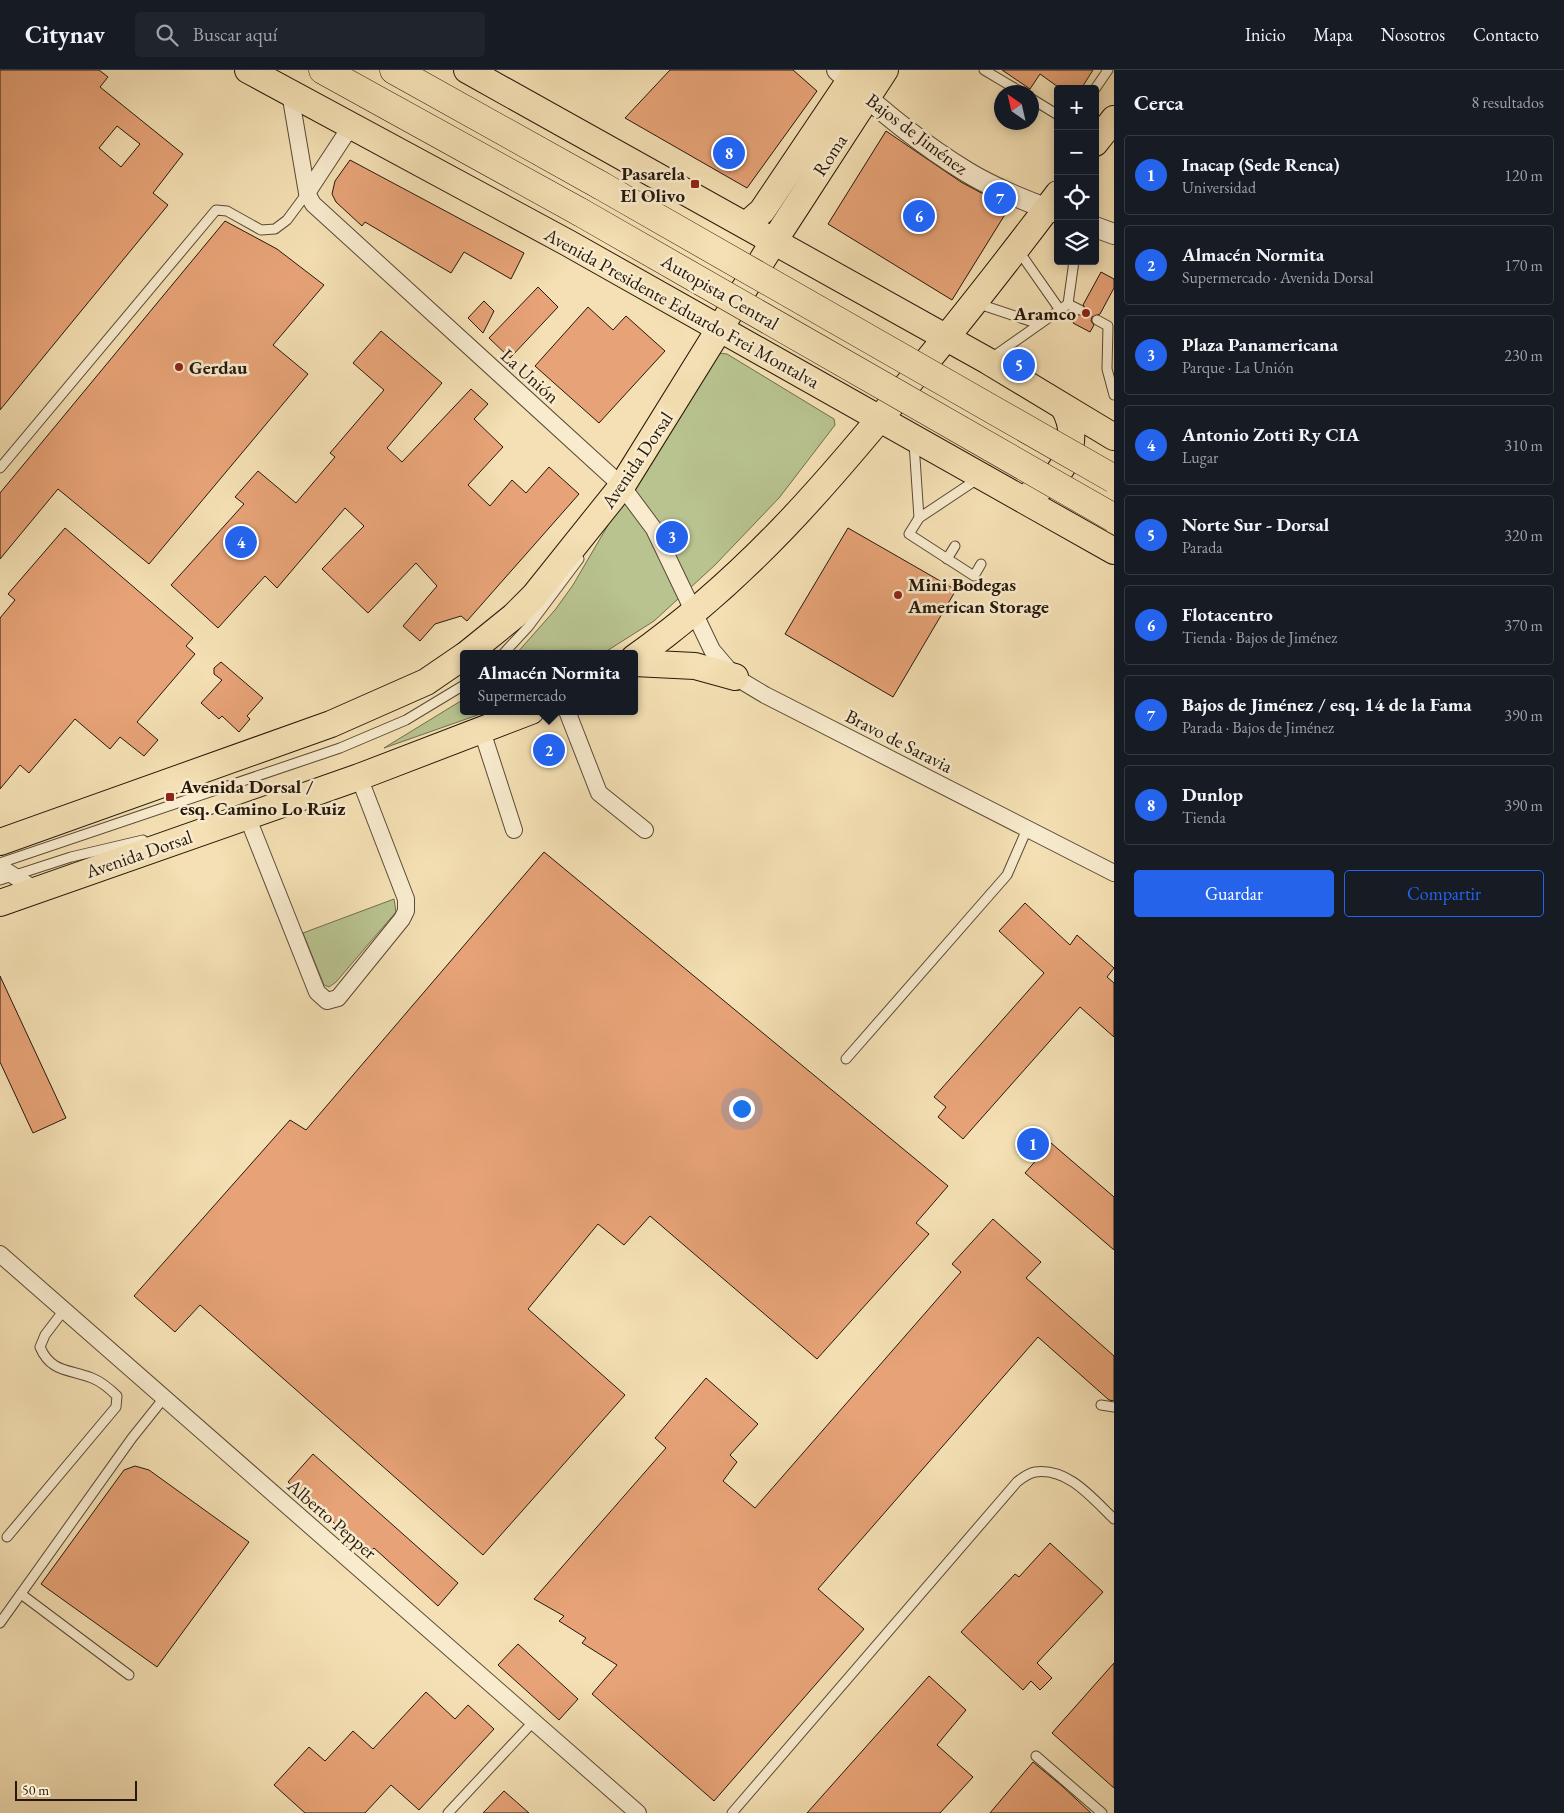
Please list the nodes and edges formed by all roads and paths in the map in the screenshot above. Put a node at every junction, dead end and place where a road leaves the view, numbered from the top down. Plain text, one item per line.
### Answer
1 (248, 70) edge
2 (323, 70) edge
3 (394, 70) edge
4 (467, 70) edge
5 (885, 70) edge
6 (984, 70) edge
7 (1108, 70) edge
8 (852, 80) edge
9 (1009, 85) edge
10 (1098, 85) edge
11 (290, 94) junction
12 (1039, 103) edge
13 (1054, 113) edge
14 (1114, 119) edge
15 (351, 126) junction
16 (1099, 136) edge
17 (307, 194) junction
18 (1054, 205) edge
19 (746, 225) junction
20 (1099, 228) edge
21 (1114, 234) edge
22 (774, 241) junction
23 (1016, 248) junction
24 (1073, 265) edge
25 (973, 302) junction
26 (1068, 304) junction
27 (1060, 310) junction
28 (1080, 310) dead end
29 (1096, 320) dead end
30 (1038, 324) junction
31 (1111, 324) edge
32 (722, 329) junction
33 (947, 338) junction
34 (988, 361) junction
35 (1114, 395) edge
36 (1064, 408) junction
37 (880, 420) junction
38 (1114, 437) edge
39 (914, 439) junction
40 (0, 468) edge
41 (982, 477) junction
42 (1114, 479) edge
43 (622, 486) junction
44 (1015, 495) junction
45 (919, 518) junction
46 (1114, 518) edge
47 (955, 546) dead end
48 (1114, 551) edge
49 (947, 559) junction
50 (981, 564) dead end
51 (694, 613) junction
52 (472, 650) edge
53 (507, 650) edge
54 (638, 655) edge
55 (460, 659) edge
56 (638, 663) edge
57 (735, 676) junction
58 (460, 687) edge
59 (521, 715) edge
60 (569, 715) edge
61 (482, 731) junction
62 (359, 777) junction
63 (248, 816) junction
64 (1027, 829) junction
65 (514, 830) dead end
66 (645, 830) dead end
67 (0, 842) edge
68 (0, 863) edge
69 (4, 874) edge
70 (1114, 874) edge
71 (36, 890) junction
72 (0, 903) edge
73 (846, 1060) dead end
74 (0, 1254) edge
75 (64, 1310) junction
76 (164, 1398) junction
77 (1101, 1405) dead end
78 (1114, 1407) edge
79 (1113, 1517) edge
80 (7, 1537) dead end
81 (21, 1594) junction
82 (0, 1623) edge
83 (129, 1675) dead end
84 (534, 1721) junction
85 (1036, 1756) dead end
86 (448, 1813) edge
87 (638, 1813) edge
88 (732, 1813) edge
89 (1102, 1813) edge

1 - 11 main road, Avenida Presidente Eduardo Frei Montalva
2 - 46 highway, Autopista Central, bridge
3 - 42 highway, Autopista Central, bridge
4 - 19 main road
5 - 8 main road, Roma
6 - 9 lane
7 - 10 lane
8 - 18 street, Bajos de Jiménez
8 - 19 main road
8 - 22 main road, Roma
11 - 15 main road, Avenida Presidente Eduardo Frei Montalva
11 - 17 street, La Unión
12 - 13 lane
14 - 16 main road
15 - 17 street
15 - 32 main road, Avenida Presidente Eduardo Frei Montalva
17 - 40 lane
17 - 43 street, La Unión
18 - 23 main road
19 - 22 main road
20 - 21 street
22 - 32 main road, Avenida Dorsal
22 - 33 main road
23 - 25 main road
23 - 27 lane
24 - 26 lane
25 - 30 lane
25 - 33 main road
26 - 27 lane
26 - 28 lane
27 - 30 lane
29 - 31 lane
30 - 34 lane
31 - 35 lane
32 - 37 main road, Avenida Presidente Eduardo Frei Montalva
32 - 43 main road, Avenida Dorsal
33 - 34 main road
33 - 37 main road
34 - 36 main road
36 - 38 main road
36 - 44 main road
37 - 39 main road, Avenida Presidente Eduardo Frei Montalva
37 - 51 main road
39 - 41 main road, Avenida Presidente Eduardo Frei Montalva
39 - 45 lane
41 - 44 main road, Avenida Presidente Eduardo Frei Montalva
41 - 45 lane
43 - 51 street, La Unión
43 - 52 main road, Avenida Dorsal
43 - 53 lane
44 - 48 main road, Avenida Presidente Eduardo Frei Montalva
45 - 49 lane
47 - 49 lane
49 - 50 lane
51 - 54 main road
51 - 57 street, Bravo de Saravia
55 - 67 main road
56 - 57 main road
57 - 64 street, Bravo de Saravia
58 - 68 lane
59 - 61 main road, Avenida Dorsal
60 - 66 street
61 - 62 main road, Avenida Dorsal
61 - 65 street
62 - 63 main road, Avenida Dorsal
62 - 63 street
63 - 69 lane
63 - 71 main road, Avenida Dorsal
64 - 70 street, Bravo de Saravia
64 - 73 lane
69 - 71 street
71 - 72 main road, Avenida Dorsal
74 - 75 street, Alberto Pepper
75 - 76 street, Alberto Pepper
75 - 80 lane
76 - 81 lane
76 - 84 street, Alberto Pepper
77 - 78 lane
79 - 88 lane
81 - 82 lane
81 - 83 lane
84 - 86 lane
84 - 87 street, Alberto Pepper
85 - 89 lane

